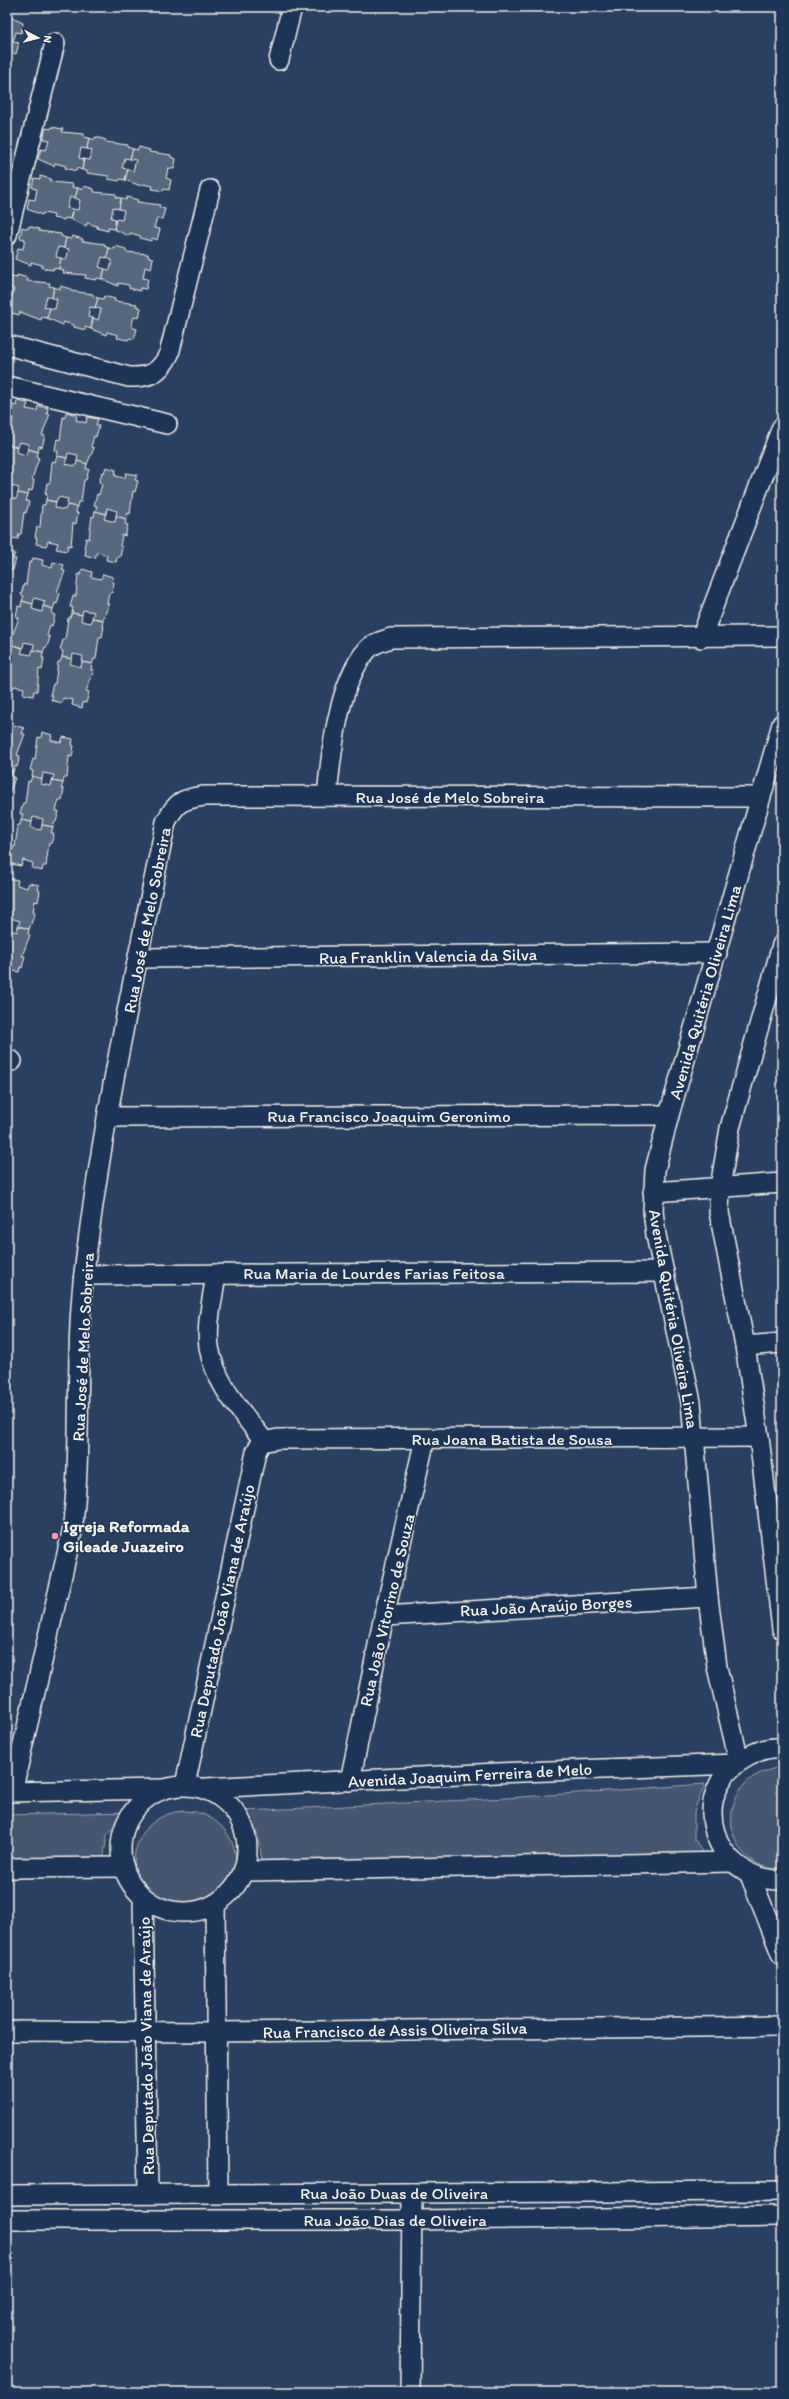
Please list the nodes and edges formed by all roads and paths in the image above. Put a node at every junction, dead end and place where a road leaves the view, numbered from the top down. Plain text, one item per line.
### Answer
1 (292, 7) edge
2 (55, 42) dead end
3 (279, 60) dead end
4 (210, 190) dead end
5 (7, 235) edge
6 (7, 345) edge
7 (7, 386) edge
8 (167, 424) dead end
9 (782, 427) edge
10 (782, 636) edge
11 (701, 638) junction
12 (782, 724) edge
13 (327, 796) junction
14 (760, 797) junction
15 (782, 945) edge
16 (717, 953) junction
17 (138, 958) junction
18 (669, 1115) junction
19 (108, 1117) junction
20 (782, 1183) edge
21 (720, 1187) junction
22 (653, 1192) junction
23 (664, 1272) junction
24 (216, 1274) junction
25 (84, 1275) junction
26 (782, 1344) edge
27 (745, 1346) junction
28 (759, 1437) junction
29 (696, 1438) junction
30 (426, 1439) junction
31 (264, 1441) junction
32 (708, 1597) junction
33 (384, 1616) junction
34 (782, 1629) edge
35 (782, 1748) edge
36 (737, 1762) junction
37 (350, 1781) junction
38 (185, 1785) junction
39 (205, 1788) junction
40 (163, 1789) junction
41 (9, 1792) edge
42 (732, 1862) junction
43 (124, 1867) junction
44 (7, 1868) edge
45 (244, 1872) junction
46 (750, 1875) junction
47 (782, 1880) edge
48 (143, 1898) junction
49 (215, 1905) junction
50 (782, 1956) edge
51 (782, 2026) edge
52 (7, 2031) edge
53 (147, 2031) junction
54 (215, 2032) junction
55 (782, 2191) edge
56 (535, 2192) junction
57 (218, 2193) junction
58 (412, 2193) junction
59 (148, 2194) junction
60 (7, 2196) edge
61 (782, 2216) edge
62 (535, 2218) junction
63 (7, 2220) edge
64 (413, 2220) junction
65 (410, 2392) edge

1 - 3 street
2 - 5 street
4 - 6 street
7 - 8 street
9 - 11 street
10 - 11 street
11 - 13 street
12 - 14 street, Avenida Quitéria Oliveira Lima
13 - 14 street, Rua José de Melo Sobreira
13 - 17 street, Rua José de Melo Sobreira
14 - 16 street, Avenida Quitéria Oliveira Lima
15 - 21 street
16 - 17 street, Rua Franklin Valencia da Silva
16 - 18 street, Avenida Quitéria Oliveira Lima
17 - 19 street, Rua José de Melo Sobreira
18 - 19 street, Rua Francisco Joaquim Geronimo
18 - 22 street, Avenida Quitéria Oliveira Lima
19 - 25 street, Rua José de Melo Sobreira
20 - 21 street
21 - 22 street
21 - 27 street
22 - 23 street, Avenida Quitéria Oliveira Lima
23 - 24 street, Rua Maria de Lourdes Farias Feitosa
23 - 29 street, Avenida Quitéria Oliveira Lima
24 - 25 street, Rua Maria de Lourdes Farias Feitosa
24 - 31 street
25 - 41 street, Rua José de Melo Sobreira
26 - 27 street
27 - 28 street
28 - 29 street, Rua Joana Batista de Sousa
28 - 34 street
29 - 30 street, Rua Joana Batista de Sousa
29 - 32 street, Avenida Quitéria Oliveira Lima
30 - 31 street, Rua Joana Batista de Sousa
30 - 33 street, Rua João Vitorino de Souza
31 - 38 street, Rua Deputado João Viana de Araújo
32 - 33 street, Rua João Araújo Borges
32 - 36 street, Avenida Quitéria Oliveira Lima
33 - 37 street, Rua João Vitorino de Souza
35 - 36 street
36 - 37 street, Avenida Joaquim Ferreira de Melo
36 - 42 street
37 - 39 street, Avenida Joaquim Ferreira de Melo
38 - 39 street
38 - 40 street
39 - 45 street
40 - 41 street
40 - 43 street
42 - 45 street
42 - 46 street
43 - 44 street
43 - 48 street
45 - 49 street
46 - 47 street
46 - 50 street
48 - 49 street
48 - 53 street, Rua Deputado João Viana de Araújo
49 - 54 street
51 - 54 street, Rua Francisco de Assis Oliveira Silva
52 - 53 street, Rua Francisco de Assis Oliveira Silva
53 - 54 street, Rua Francisco de Assis Oliveira Silva
53 - 59 street, Rua Deputado João Viana de Araújo
54 - 57 street
55 - 56 street, Rua João Duas de Oliveira
56 - 58 street, Rua João Duas de Oliveira
56 - 62 street
57 - 58 street, Rua João Duas de Oliveira
57 - 59 street, Rua João Duas de Oliveira
58 - 64 street
59 - 60 street, Rua João Duas de Oliveira
61 - 62 street, Rua João Dias de Oliveira
62 - 64 street, Rua João Dias de Oliveira
63 - 64 street, Rua João Dias de Oliveira
64 - 65 street

